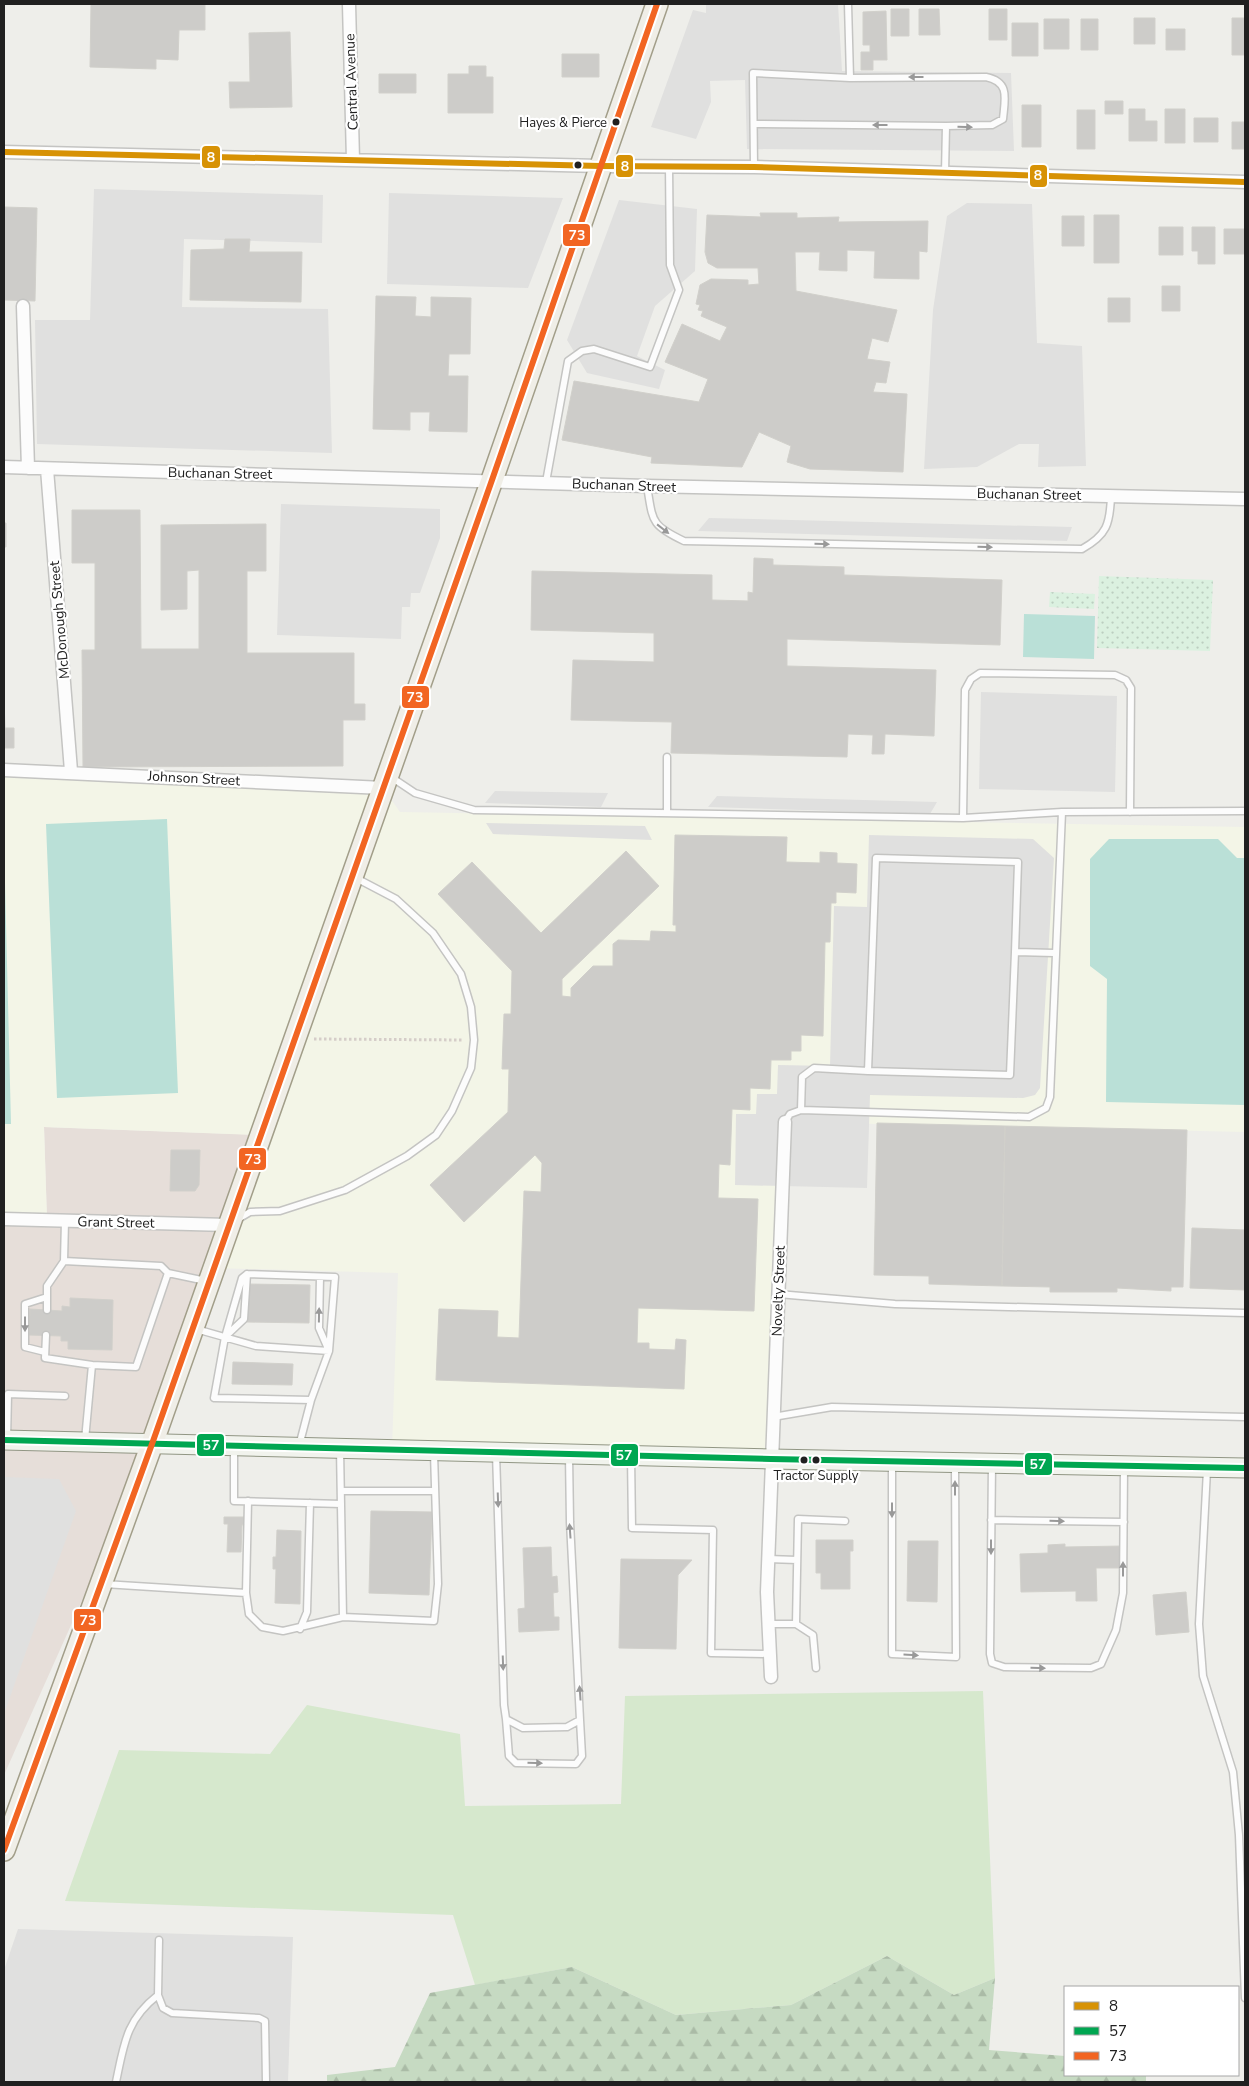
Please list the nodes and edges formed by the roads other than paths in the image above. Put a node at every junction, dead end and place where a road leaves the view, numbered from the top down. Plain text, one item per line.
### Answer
1 (348, 4) edge
2 (657, 4) edge
3 (848, 4) edge
4 (850, 78) junction
5 (754, 124) junction
6 (946, 126) junction
7 (4, 152) edge
8 (353, 160) junction
9 (600, 166) junction
10 (669, 166) junction
11 (754, 167) junction
12 (944, 172) junction
13 (1245, 182) edge
14 (24, 306) dead end
15 (4, 467) edge
16 (28, 468) junction
17 (47, 469) junction
18 (492, 480) junction
19 (546, 482) junction
20 (647, 486) junction
21 (1112, 496) junction
22 (1245, 499) edge
23 (668, 757) dead end
24 (4, 770) edge
25 (71, 771) junction
26 (386, 781) junction
27 (1062, 812) junction
28 (1130, 812) junction
29 (1245, 812) edge
30 (668, 814) junction
31 (963, 818) junction
32 (352, 875) junction
33 (1015, 952) junction
34 (1054, 953) junction
35 (868, 1071) junction
36 (801, 1110) junction
37 (785, 1122) joint
38 (4, 1219) edge
39 (65, 1221) junction
40 (228, 1225) junction
41 (64, 1261) junction
42 (168, 1272) junction
43 (246, 1274) junction
44 (320, 1277) junction
45 (208, 1282) junction
46 (778, 1294) junction
47 (47, 1297) junction
48 (47, 1310) dead end
49 (1245, 1313) edge
50 (193, 1328) junction
51 (46, 1335) dead end
52 (225, 1337) junction
53 (329, 1351) junction
54 (45, 1352) junction
55 (92, 1365) junction
56 (6, 1391) edge
57 (65, 1396) dead end
58 (312, 1400) junction
59 (773, 1417) junction
60 (1245, 1417) edge
61 (5, 1440) edge
62 (85, 1442) junction
63 (152, 1444) junction
64 (234, 1446) junction
65 (299, 1447) junction
66 (340, 1448) junction
67 (434, 1450) junction
68 (496, 1452) junction
69 (569, 1454) junction
70 (631, 1455) junction
71 (771, 1459) junction
72 (892, 1461) junction
73 (955, 1462) junction
74 (992, 1463) junction
75 (1124, 1465) junction
76 (1207, 1466) junction
77 (1245, 1468) edge
78 (341, 1491) junction
79 (435, 1491) junction
80 (248, 1501) junction
81 (310, 1503) junction
82 (341, 1504) junction
83 (991, 1520) junction
84 (845, 1521) dead end
85 (1124, 1522) junction
86 (768, 1559) junction
87 (797, 1560) junction
88 (101, 1584) junction
89 (246, 1593) junction
90 (343, 1618) junction
91 (769, 1624) junction
92 (796, 1624) junction
93 (300, 1628) junction
94 (770, 1654) junction
95 (816, 1668) dead end
96 (771, 1677) dead end
97 (506, 1720) junction
98 (580, 1720) junction
99 (4, 1850) edge
100 (159, 1940) dead end
101 (158, 1995) junction
102 (1245, 1998) edge
103 (116, 2082) edge
104 (266, 2082) edge

1 - 8 street, Central Avenue
2 - 9 main road
3 - 4 lane
4 - 5 lane
6 -> 4 lane
6 -> 5 lane
5 - 11 lane
6 - 12 lane
7 - 8 street
8 - 9 street
9 - 10 street
9 - 18 main road
10 - 11 street
10 - 19 lane
11 - 12 street
12 - 13 street
14 - 16 street
15 - 16 street, Buchanan Street
16 - 17 street, Buchanan Street
17 - 18 street, Buchanan Street
17 - 25 street, McDonough Street
18 - 19 street, Buchanan Street
18 - 26 main road
19 - 20 street, Buchanan Street
20 - 21 street, Buchanan Street
20 -> 21 lane
21 - 22 street, Buchanan Street
23 - 30 lane
24 - 25 street, Johnson Street
25 - 26 street, Johnson Street
26 - 30 lane
26 - 32 main road
27 - 28 lane
27 - 31 lane
27 - 34 lane
28 - 29 lane
28 - 31 lane
30 - 31 lane
32 - 40 main road
32 - 40 lane
33 - 34 lane
33 - 35 lane
33 - 35 lane
34 - 36 lane
35 - 36 lane
36 - 37 lane
37 - 46 street, Novelty Street
38 - 39 street, Grant Street
39 - 40 street, Grant Street
39 - 41 lane
40 - 45 main road
41 - 42 lane
41 - 47 lane
42 - 45 lane
42 - 55 lane
43 - 44 lane
43 - 52 lane
43 - 52 lane
53 -> 44 lane
44 - 53 lane
45 - 50 main road
46 - 49 lane
46 - 59 street, Novelty Street
47 - 48 lane
47 -> 54 lane
50 - 52 lane
50 - 63 main road
51 - 54 lane
52 - 53 lane
52 - 58 lane
53 - 58 lane
54 - 55 lane
55 - 62 lane
56 - 57 lane
56 - 61 lane
58 - 65 lane
59 - 60 lane
59 - 71 street, Novelty Street
61 - 62 main road
62 - 63 main road
63 - 64 main road
63 - 88 main road
64 - 65 main road
64 - 80 lane
65 - 66 main road
66 - 67 main road
66 - 78 lane
67 - 68 main road
67 - 79 lane
68 - 69 main road
68 -> 97 lane
69 - 70 main road
98 -> 69 lane
70 - 71 main road
70 - 94 lane
71 - 72 main road
71 - 86 street, Novelty Street
72 - 73 main road
72 -> 73 lane
73 - 74 main road
74 - 75 main road
74 - 83 lane
75 - 76 main road
75 - 85 lane
76 - 77 main road
76 - 102 lane
78 - 79 lane
78 - 82 lane
79 - 90 lane
80 - 81 lane
80 - 89 lane
81 - 82 lane
81 - 93 lane
82 - 90 lane
83 -> 85 lane
83 -> 85 lane
84 - 87 lane
86 - 87 lane
86 - 91 street, Novelty Street
87 - 92 lane
88 - 89 lane
88 - 99 main road
89 - 93 lane
90 - 93 lane
91 - 92 lane
91 - 94 street, Novelty Street
92 - 95 lane
94 - 96 street, Novelty Street
97 - 98 lane
97 -> 98 lane
100 - 101 lane
101 - 103 lane
101 - 104 lane

